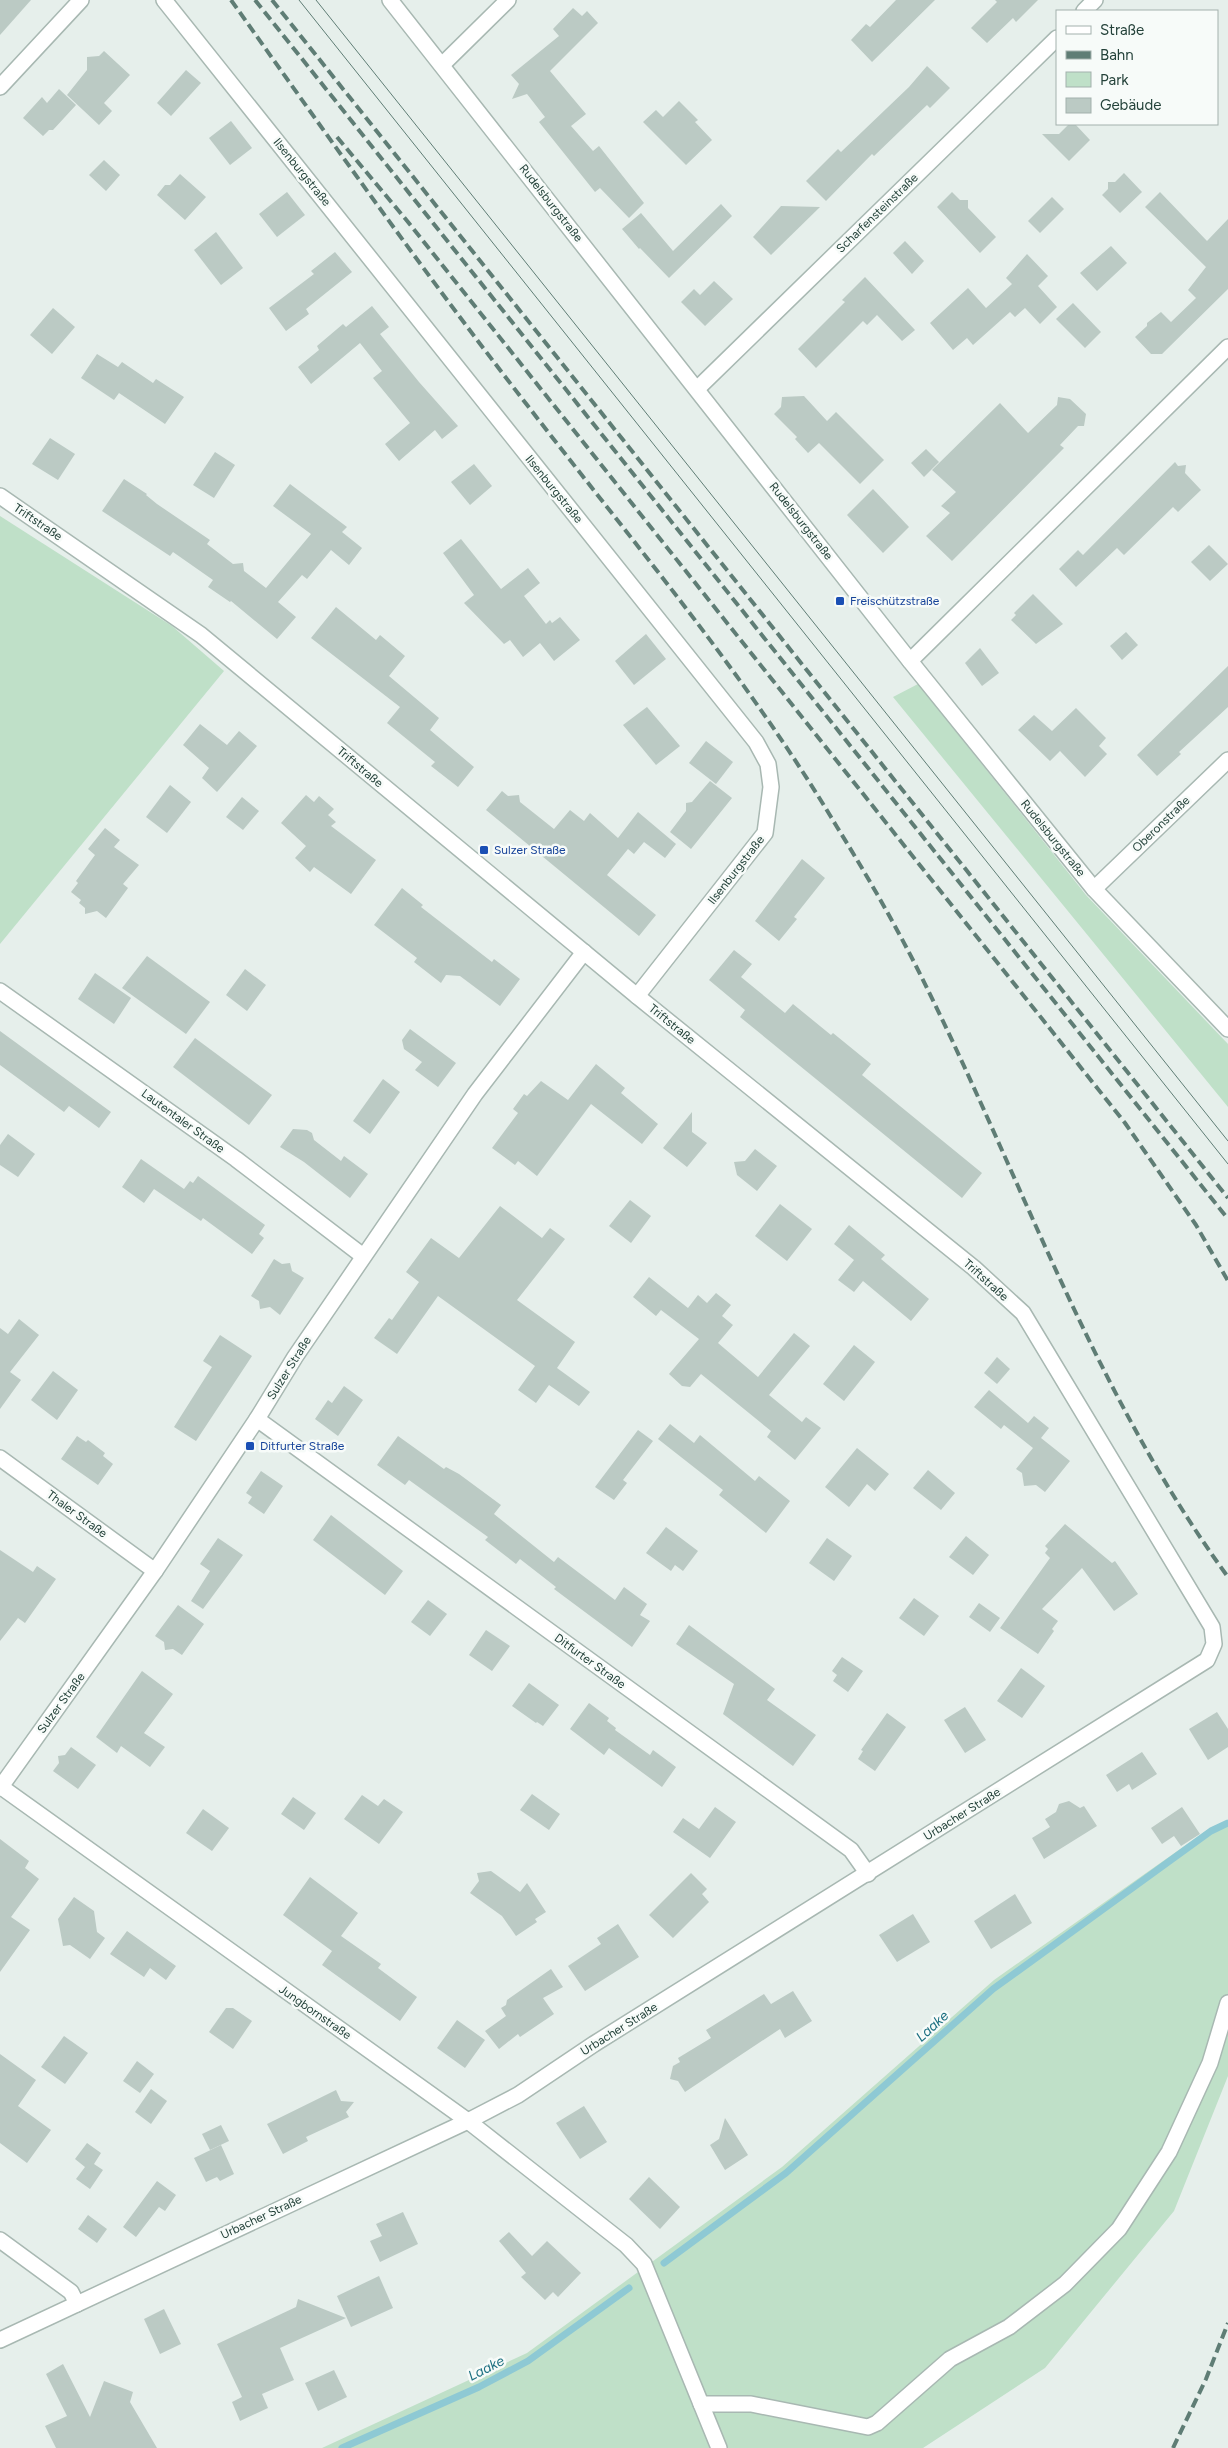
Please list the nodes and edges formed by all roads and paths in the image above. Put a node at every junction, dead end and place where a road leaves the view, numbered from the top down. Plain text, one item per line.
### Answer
1 (81, 0) edge
2 (164, 0) edge
3 (390, 0) edge
4 (508, 0) edge
5 (1095, 0) edge
6 (1085, 10) edge
7 (1056, 39) edge
8 (442, 65) junction
9 (0, 87) edge
10 (1228, 347) edge
11 (698, 389) junction
12 (0, 496) edge
13 (910, 661) junction
14 (1228, 760) edge
15 (1094, 889) junction
16 (584, 952) junction
17 (0, 991) edge
18 (637, 996) junction
19 (1228, 1029) edge
20 (363, 1256) junction
21 (257, 1419) junction
22 (0, 1458) edge
23 (155, 1571) junction
24 (1207, 1660) joint
25 (0, 1787) edge
26 (868, 1874) junction
27 (1228, 2003) edge
28 (468, 2121) junction
29 (0, 2240) edge
30 (77, 2304) junction
31 (0, 2340) edge
32 (701, 2404) junction
33 (719, 2448) edge

1 - 9 street
2 - 18 street, Ilsenburgstraße
3 - 8 street, Rudelsburgstraße
4 - 8 street
5 - 6 street
7 - 11 street, Scharfensteinstraße
8 - 11 street, Rudelsburgstraße
10 - 13 street
11 - 13 street, Rudelsburgstraße
12 - 16 street, Triftstraße
13 - 15 street, Rudelsburgstraße
14 - 15 street, Oberonstraße
15 - 19 street, Rudelsburgstraße
16 - 18 street, Triftstraße
16 - 20 street, Sulzer Straße
17 - 20 street, Lautentaler Straße
18 - 24 street, Triftstraße
20 - 21 street, Sulzer Straße
21 - 23 street, Sulzer Straße
21 - 26 street, Ditfurter Straße
22 - 23 street, Thaler Straße
23 - 25 street, Sulzer Straße
24 - 26 street, Urbacher Straße
25 - 28 street, Jungbornstraße
26 - 28 street, Urbacher Straße
27 - 32 street
28 - 30 street, Urbacher Straße
28 - 32 street, Jungbornstraße
29 - 30 street
30 - 31 street, Urbacher Straße
32 - 33 street, Jungbornstraße

